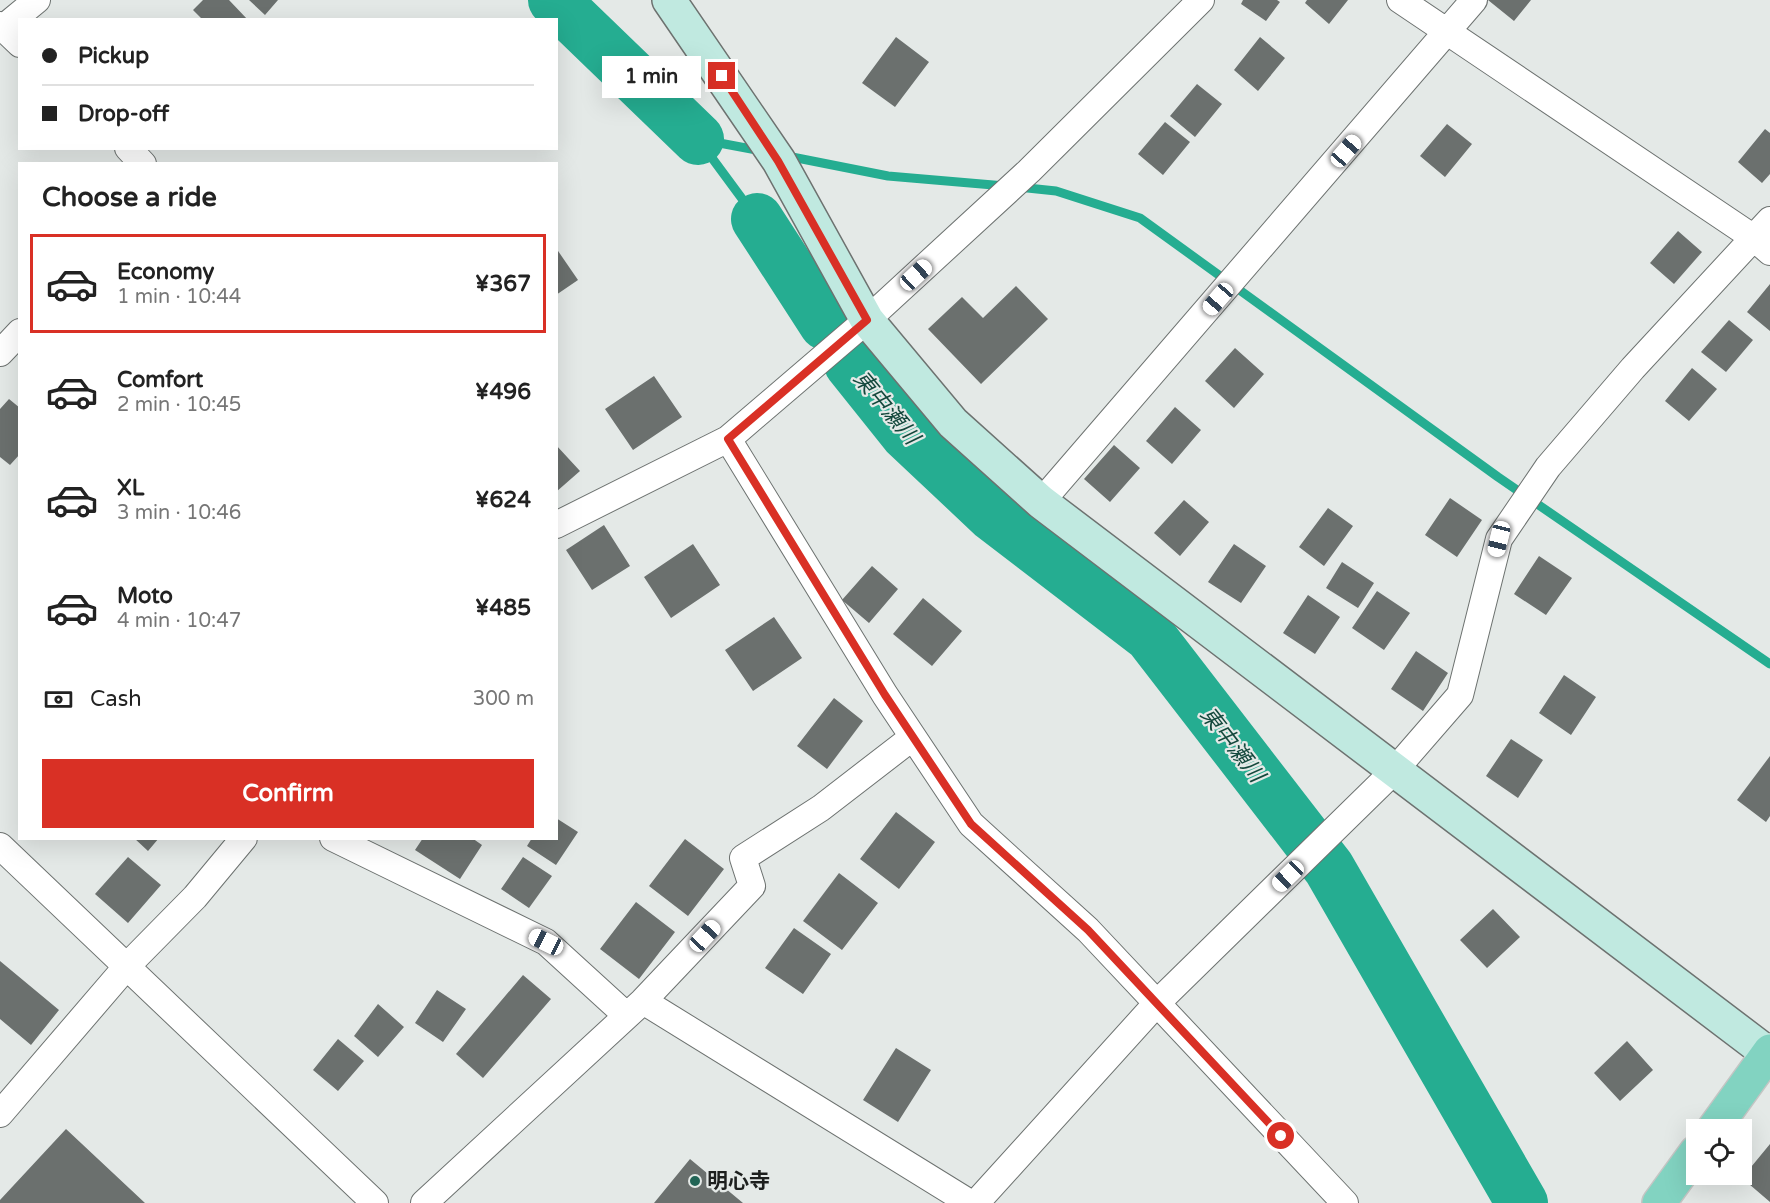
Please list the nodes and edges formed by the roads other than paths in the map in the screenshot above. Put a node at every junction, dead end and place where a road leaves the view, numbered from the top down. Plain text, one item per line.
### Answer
1 (37, 0) edge
2 (669, 0) edge
3 (1201, 0) edge
4 (1400, 0) edge
5 (1474, 0) edge
6 (21, 18) edge
7 (18, 22) edge
8 (8, 33) edge
9 (1448, 33) junction
10 (130, 150) edge
11 (141, 162) edge
12 (1765, 237) edge
13 (867, 320) junction
14 (18, 334) edge
15 (0, 353) edge
16 (728, 439) junction
17 (1041, 502) junction
18 (558, 524) edge
19 (913, 737) junction
20 (1394, 771) junction
21 (242, 840) edge
22 (337, 840) edge
23 (0, 846) edge
24 (127, 966) junction
25 (1156, 1003) junction
26 (634, 1008) junction
27 (1769, 1053) edge
28 (0, 1114) edge
29 (1721, 1119) edge
30 (1686, 1166) edge
31 (375, 1203) edge
32 (424, 1203) edge
33 (970, 1203) edge
34 (976, 1203) edge
35 (1345, 1203) edge
36 (1659, 1203) edge

1 - 6 street
2 - 13 street
3 - 13 street
4 - 9 street
5 - 9 street
7 - 8 street
9 - 12 street
9 - 17 street
10 - 11 street
12 - 20 street
13 - 16 street
13 - 17 street
14 - 15 street
16 - 18 street
16 - 19 street
17 - 20 street
19 - 25 street
19 - 26 street
20 - 25 street
20 - 27 street
21 - 24 street
22 - 26 street
23 - 24 street
24 - 28 street
24 - 31 street
25 - 34 street
25 - 35 street
26 - 32 street
26 - 33 street
27 - 29 main road
30 - 36 main road

